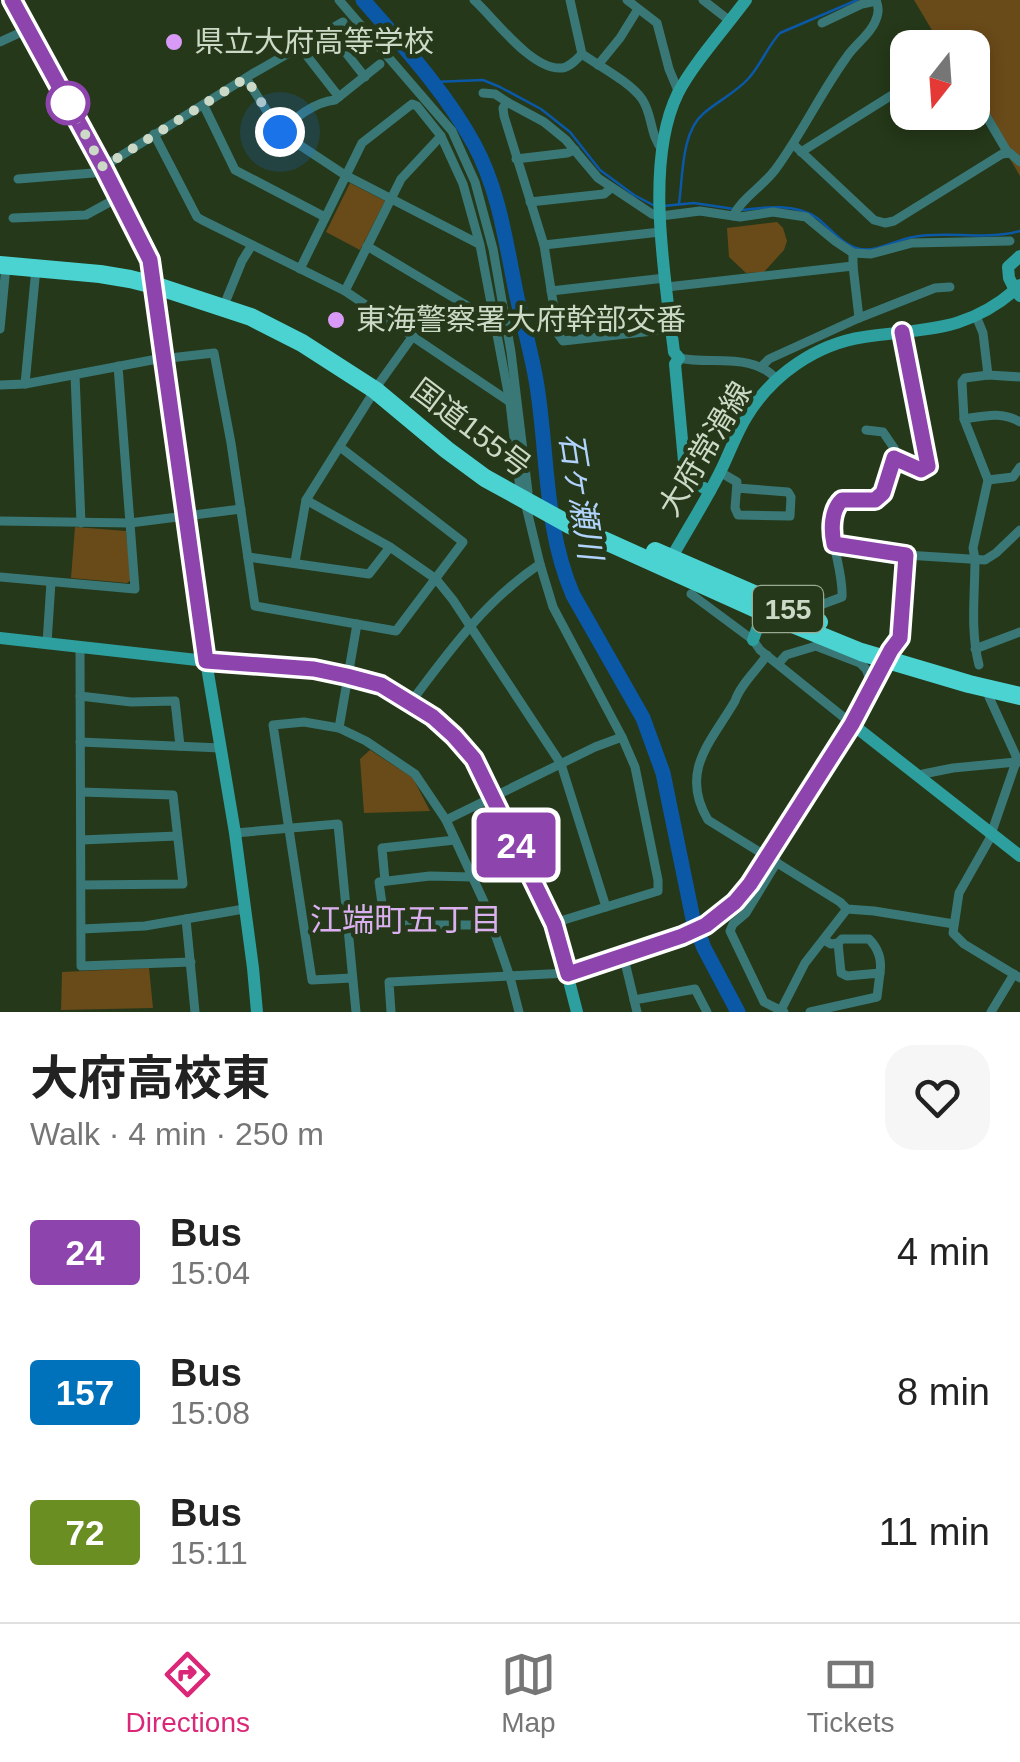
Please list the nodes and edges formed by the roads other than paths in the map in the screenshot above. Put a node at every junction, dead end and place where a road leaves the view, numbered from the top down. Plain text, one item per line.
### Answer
1 (12, 0) edge
2 (338, 0) edge
3 (474, 0) edge
4 (570, 0) edge
5 (628, 0) edge
6 (703, 0) edge
7 (746, 0) edge
8 (876, 0) edge
9 (638, 9) junction
10 (730, 21) junction
11 (343, 22) dead end
12 (822, 23) dead end
13 (28, 29) junction
14 (328, 30) junction
15 (0, 42) edge
16 (300, 46) junction
17 (582, 54) junction
18 (380, 64) dead end
19 (598, 65) junction
20 (364, 76) junction
21 (246, 78) junction
22 (483, 92) dead end
23 (679, 93) junction
24 (890, 95) edge
25 (339, 97) junction
26 (507, 102) junction
27 (204, 106) junction
28 (990, 122) edge
29 (280, 132) junction
30 (154, 134) junction
31 (440, 136) junction
32 (792, 144) junction
33 (575, 150) junction
34 (663, 151) junction
35 (801, 152) junction
36 (1008, 153) junction
37 (516, 159) junction
38 (1020, 162) edge
39 (104, 170) junction
40 (345, 174) junction
41 (18, 179) dead end
42 (610, 189) junction
43 (119, 197) junction
44 (390, 199) junction
45 (530, 202) junction
46 (660, 210) junction
47 (325, 216) junction
48 (733, 216) junction
49 (13, 218) dead end
50 (660, 232) junction
51 (1010, 241) dead end
52 (252, 245) junction
53 (480, 245) junction
54 (367, 246) junction
55 (544, 246) junction
56 (854, 253) junction
57 (1020, 256) edge
58 (2, 263) edge
59 (853, 266) junction
60 (36, 268) junction
61 (300, 269) junction
62 (154, 281) junction
63 (666, 282) junction
64 (950, 287) dead end
65 (1018, 290) edge
66 (345, 291) junction
67 (550, 291) junction
68 (227, 298) junction
69 (976, 316) junction
70 (860, 318) junction
71 (496, 323) junction
72 (0, 329) edge
73 (671, 329) junction
74 (902, 332) junction
75 (413, 336) junction
76 (678, 358) junction
77 (164, 359) junction
78 (118, 366) junction
79 (762, 366) junction
80 (74, 375) junction
81 (988, 375) junction
82 (1020, 378) edge
83 (777, 380) junction
84 (26, 384) junction
85 (0, 385) edge
86 (378, 386) junction
87 (510, 402) junction
88 (964, 419) junction
89 (1020, 422) edge
90 (866, 430) dead end
91 (340, 447) junction
92 (894, 458) junction
93 (1020, 467) edge
94 (720, 472) junction
95 (988, 480) junction
96 (737, 488) junction
97 (710, 490) junction
98 (528, 497) junction
99 (306, 500) junction
100 (241, 509) junction
101 (188, 516) junction
102 (0, 521) edge
103 (130, 523) junction
104 (80, 524) junction
105 (1020, 530) edge
106 (834, 544) junction
107 (390, 547) junction
108 (906, 555) junction
109 (248, 557) junction
110 (975, 559) junction
111 (295, 562) junction
112 (669, 563) junction
113 (540, 564) junction
114 (0, 577) edge
115 (436, 578) junction
116 (51, 582) junction
117 (690, 594) dead end
118 (763, 612) junction
119 (810, 618) junction
120 (357, 624) junction
121 (471, 624) junction
122 (1020, 632) edge
123 (0, 638) edge
124 (753, 640) junction
125 (46, 644) junction
126 (80, 648) junction
127 (975, 649) junction
128 (767, 655) junction
129 (889, 656) junction
130 (206, 661) junction
131 (778, 664) junction
132 (979, 664) dead end
133 (347, 676) junction
134 (874, 683) junction
135 (1020, 684) edge
136 (80, 696) junction
137 (990, 696) dead end
138 (1020, 696) edge
139 (410, 702) junction
140 (852, 724) junction
141 (339, 728) junction
142 (622, 736) junction
143 (80, 742) junction
144 (180, 746) junction
145 (221, 748) junction
146 (1018, 762) edge
147 (561, 764) junction
148 (920, 778) junction
149 (80, 792) junction
150 (492, 798) junction
151 (446, 820) junction
152 (289, 827) junction
153 (234, 833) junction
154 (992, 834) junction
155 (176, 836) junction
156 (81, 840) junction
157 (455, 840) junction
158 (1020, 856) edge
159 (772, 859) junction
160 (472, 876) junction
161 (385, 881) junction
162 (82, 886) junction
163 (606, 907) junction
164 (847, 909) junction
165 (244, 910) junction
166 (186, 920) junction
167 (554, 924) junction
168 (954, 924) junction
169 (493, 925) junction
170 (82, 929) junction
171 (824, 940) junction
172 (838, 943) junction
173 (623, 954) junction
174 (191, 962) junction
175 (880, 973) junction
176 (568, 974) junction
177 (510, 976) junction
178 (1017, 976) edge
179 (352, 978) junction
180 (634, 1000) junction
181 (782, 1011) edge
182 (195, 1012) edge
183 (256, 1012) edge
184 (356, 1012) edge
185 (391, 1012) edge
186 (519, 1012) edge
187 (577, 1012) edge
188 (637, 1012) edge
189 (707, 1012) edge
190 (810, 1012) edge
191 (991, 1012) edge

1 - 13 street
2 - 98 street
3 - 17 street
4 - 17 street
5 - 9 street
6 - 10 street
7 - 10 street
8 - 12 street
8 - 32 street
9 - 19 street
9 - 23 street
10 - 23 street
11 - 14 street
13 - 15 street
13 - 39 street
14 - 16 street
14 - 20 street
16 - 21 street
16 - 25 street
17 - 19 street
18 - 20 street
19 - 34 street
20 - 25 street
21 - 27 street
21 - 29 street
22 - 26 street
23 - 34 street
24 - 35 street
25 - 29 street
26 - 33 street
26 - 37 street
27 - 30 street
27 - 47 street
28 - 36 street
29 - 40 street
30 - 39 street
30 - 52 street
31 - 40 street
31 - 44 street
31 - 53 street
32 - 35 street
32 - 48 street
33 - 37 street
33 - 42 street
34 - 46 street
35 - 36 street
36 - 38 street
37 - 45 street
39 - 41 street
39 - 43 street
40 - 44 street
40 - 47 street
42 - 45 street
42 - 46 street
43 - 49 street
43 - 62 street
44 - 53 street
44 - 54 street
45 - 55 street
46 - 48 street
46 - 50 street
47 - 61 street
48 - 56 street
50 - 55 street
50 - 63 street
51 - 56 street
52 - 61 street
52 - 68 street
53 - 71 street
54 - 66 street
54 - 71 street
55 - 67 street
56 - 59 street
57 - 65 street
58 - 60 highway, 国道155号 / 155
58 - 62 highway, 国道155号 / 155
58 - 72 street
59 - 63 street
59 - 70 street
60 - 62 highway, 国道155号 / 155
60 - 84 street
61 - 66 street
62 - 68 highway, 国道155号 / 155
62 - 77 street
62 - 86 highway, 国道155号 / 155
63 - 67 street
63 - 73 street
64 - 70 street
65 - 69 street, 大府常滑線
66 - 75 street
67 - 73 street
68 - 86 highway, 国道155号 / 155
69 - 74 street, 大府常滑線
69 - 81 street
70 - 79 street
71 - 87 street
73 - 76 street
74 - 83 street, 大府常滑線
74 - 92 street
75 - 86 street
75 - 87 street
76 - 79 street
76 - 97 street
77 - 78 street
77 - 100 street
77 - 101 street
78 - 80 street
78 - 103 street
79 - 83 street
80 - 84 street
80 - 104 street
81 - 82 street
81 - 88 street
83 - 94 street, 大府常滑線
84 - 85 street
86 - 91 street
86 - 98 highway, 国道155号 / 155
87 - 98 street
88 - 89 street
88 - 95 street
90 - 92 street
91 - 99 street
91 - 115 street
92 - 106 street
93 - 95 street
94 - 96 street
94 - 97 street, 大府常滑線
95 - 110 street
96 - 96 street
97 - 112 street, 大府常滑線
98 - 112 highway, 国道155号 / 155
98 - 113 street
99 - 107 street
99 - 111 street
100 - 101 street
100 - 109 street
101 - 103 street
101 - 130 street
102 - 104 street
103 - 104 street
103 - 116 street
105 - 110 street
106 - 108 street
106 - 119 street
107 - 111 street
107 - 115 street
108 - 110 street
108 - 129 street
109 - 111 street
109 - 120 street
110 - 127 street
112 - 118 highway, 国道155号 / 155
112 - 119 highway, 国道155号 / 155
113 - 121 street
113 - 142 street
114 - 116 street
115 - 120 street
115 - 121 street
116 - 125 street
117 - 124 street
118 - 124 street
118 - 129 highway, 国道155号 / 155
119 - 129 highway, 国道155号 / 155
120 - 133 street
121 - 139 street
121 - 147 street
122 - 127 street
123 - 125 street
124 - 128 street
125 - 126 street
126 - 130 street
126 - 136 street
127 - 132 street
128 - 131 street
128 - 159 street
129 - 134 street
129 - 135 highway, 国道155号 / 155
129 - 138 highway, 国道155号 / 155
130 - 133 street
130 - 145 street
131 - 134 street
131 - 140 street
133 - 139 street
133 - 141 street
134 - 140 street
136 - 143 street
136 - 144 street
137 - 146 street
139 - 150 street
140 - 148 street
140 - 159 street
141 - 151 street
141 - 152 street
142 - 147 street
142 - 163 street
143 - 144 street
143 - 149 street
144 - 145 street
145 - 153 street
146 - 148 street
146 - 154 street
147 - 150 street
147 - 163 street
148 - 154 street
149 - 155 street
149 - 156 street
150 - 151 street
150 - 167 street
151 - 157 street
152 - 153 street
152 - 179 street
152 - 179 street
153 - 165 street
154 - 158 street
154 - 168 street
155 - 156 street
155 - 162 street
156 - 162 street
157 - 160 street
157 - 161 street
159 - 164 street
159 - 173 street
159 - 181 street
160 - 161 street
160 - 169 street
161 - 169 street
162 - 170 street
163 - 167 street
164 - 168 street
164 - 171 street
165 - 166 street
165 - 183 street
166 - 170 street
166 - 174 street
167 - 176 street
168 - 178 street
169 - 177 street
170 - 174 street
171 - 172 street
171 - 181 street
172 - 175 street
172 - 175 street
173 - 176 street
173 - 180 street
174 - 182 street
175 - 190 street
176 - 177 street
176 - 187 street
177 - 185 street
177 - 186 street
178 - 191 street
179 - 184 street
180 - 188 street
180 - 189 street

